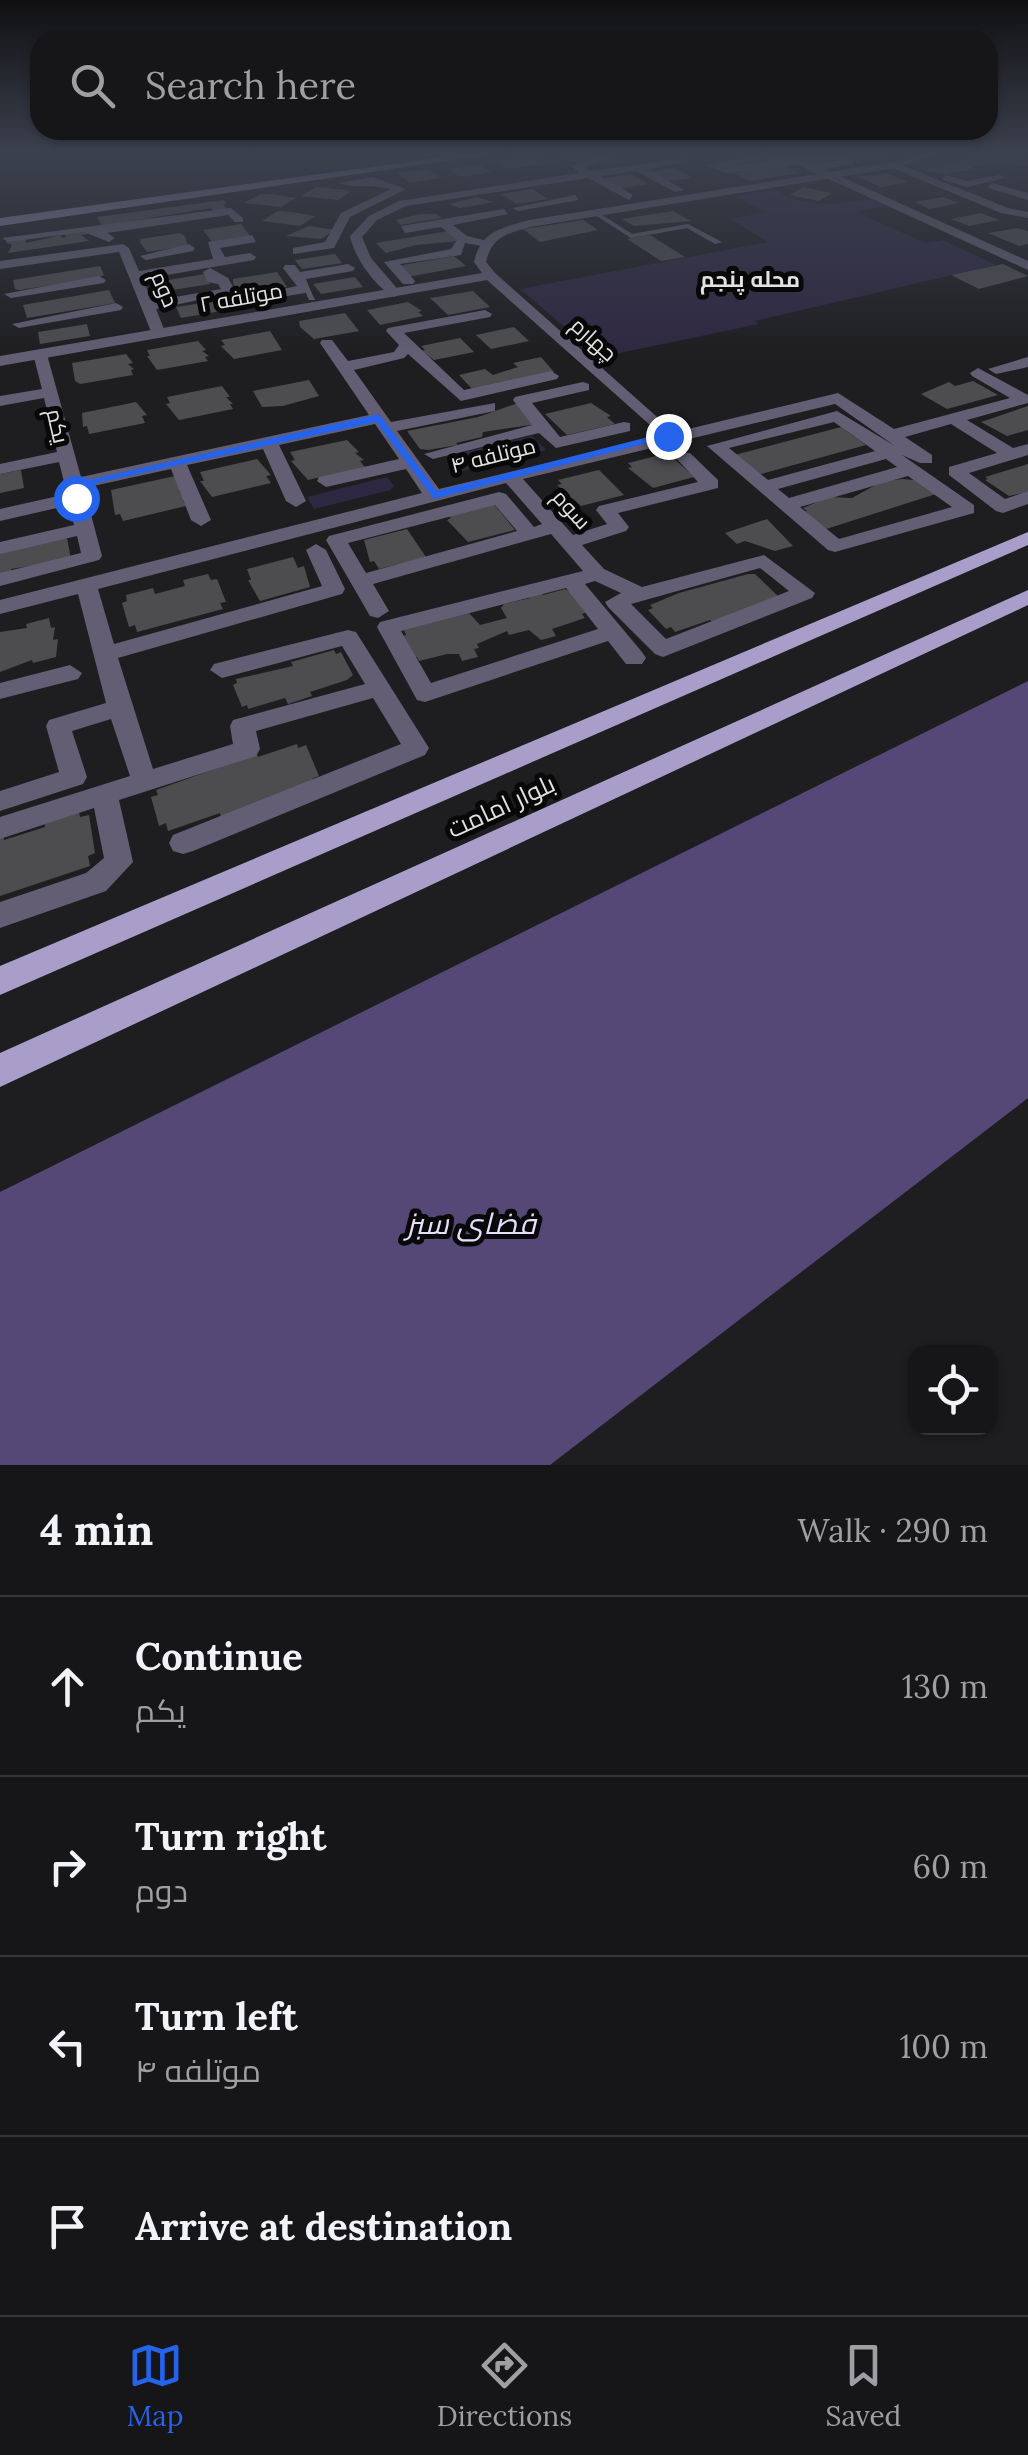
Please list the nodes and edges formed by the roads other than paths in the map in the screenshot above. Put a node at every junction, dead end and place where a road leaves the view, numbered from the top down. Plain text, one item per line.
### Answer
1 (170, 220) edge
2 (341, 220) edge
3 (371, 220) edge
4 (441, 220) edge
5 (443, 220) edge
6 (555, 220) edge
7 (607, 220) edge
8 (928, 220) edge
9 (133, 226) junction
10 (406, 229) dead end
11 (96, 231) junction
12 (8, 238) dead end
13 (252, 240) dead end
14 (471, 242) junction
15 (718, 242) dead end
16 (189, 248) dead end
17 (1028, 248) edge
18 (114, 250) junction
19 (296, 250) dead end
20 (403, 252) dead end
21 (1002, 254) junction
22 (250, 257) dead end
23 (20, 264) junction
24 (0, 265) edge
25 (1028, 266) edge
26 (216, 267) junction
27 (348, 268) dead end
28 (0, 276) edge
29 (135, 276) junction
30 (490, 276) junction
31 (99, 280) dead end
32 (408, 281) dead end
33 (394, 293) junction
34 (11, 294) junction
35 (233, 301) junction
36 (148, 306) junction
37 (116, 307) dead end
38 (485, 314) dead end
39 (159, 334) junction
40 (327, 343) dead end
41 (403, 350) junction
42 (41, 354) junction
43 (0, 361) edge
44 (1028, 362) edge
45 (344, 367) junction
46 (993, 370) junction
47 (551, 376) dead end
48 (1028, 380) edge
49 (583, 387) dead end
50 (50, 392) junction
51 (520, 400) junction
52 (0, 402) edge
53 (953, 418) junction
54 (383, 423) junction
55 (543, 427) junction
56 (624, 428) dead end
57 (668, 436) junction
58 (269, 442) junction
59 (896, 445) junction
60 (1019, 452) edge
61 (432, 454) dead end
62 (65, 456) junction
63 (684, 457) dead end
64 (177, 462) junction
65 (410, 462) junction
66 (918, 464) junction
67 (0, 469) edge
68 (510, 476) junction
69 (326, 482) dead end
70 (764, 486) junction
71 (74, 492) junction
72 (434, 496) junction
73 (1028, 497) edge
74 (296, 501) dead end
75 (786, 505) junction
76 (0, 514) edge
77 (201, 520) dead end
78 (84, 529) junction
79 (530, 534) junction
80 (562, 535) junction
81 (1028, 538) edge
82 (0, 548) edge
83 (316, 550) dead end
84 (597, 574) junction
85 (0, 580) edge
86 (571, 581) junction
87 (361, 582) junction
88 (86, 585) junction
89 (640, 594) junction
90 (1028, 597) edge
91 (0, 607) edge
92 (378, 611) dead end
93 (614, 632) junction
94 (105, 654) junction
95 (634, 658) dead end
96 (222, 670) dead end
97 (70, 673) dead end
98 (380, 688) junction
99 (0, 692) edge
100 (120, 708) junction
101 (146, 782) junction
102 (105, 795) junction
103 (0, 801) edge
104 (0, 828) edge
105 (183, 842) dead end
106 (0, 915) edge
107 (0, 981) edge
108 (0, 1070) edge

1 - 9 street
2 - 19 street
3 - 33 street
4 - 10 street
5 - 14 street
6 - 14 street
7 - 15 lane
8 - 21 street
9 - 11 street
9 - 16 street
11 - 12 street
11 - 18 street
13 - 26 street
14 - 20 street
14 - 30 street
14 - 32 street
17 - 21 street
18 - 23 street
18 - 29 street, دوم
21 - 25 street
22 - 26 street
23 - 24 street
23 - 28 street
26 - 29 street
26 - 35 street
27 - 35 street
28 - 34 street
29 - 36 street, دوم
30 - 33 street, موتلفه ۲
30 - 57 street, چهارم
31 - 34 street
33 - 39 street, موتلفه ۲
34 - 37 street
35 - 36 street
36 - 39 street, دوم
38 - 41 street
39 - 42 street, موتلفه ۲
40 - 45 street
41 - 45 street
41 - 47 street
42 - 43 street, موتلفه ۲
42 - 50 street, یکم
44 - 46 street
45 - 54 street
46 - 48 street
46 - 53 street
49 - 51 street
50 - 52 street
50 - 62 street, یکم
51 - 54 street
51 - 55 street
53 - 59 street
53 - 60 street
54 - 58 street
54 - 65 street
55 - 56 street
55 - 61 street
57 - 59 street, موتلفه ۴
57 - 68 street, موتلفه ۴
58 - 64 street
58 - 74 street
59 - 66 street
59 - 70 street
59 - 70 street
60 - 73 street
62 - 67 street
62 - 71 street, یکم
63 - 80 street
64 - 71 street
64 - 77 street
65 - 69 street
65 - 72 street
66 - 75 street
66 - 75 street
68 - 72 street, موتلفه ۴
68 - 80 street, سوم
70 - 75 street
71 - 76 street
71 - 78 street, یکم
72 - 88 street, موتلفه ۴
78 - 82 street
78 - 85 street
79 - 80 street
79 - 87 street
79 - 87 street
80 - 84 street, سوم
81 - 107 main road, بلوار امامت
83 - 94 street
84 - 86 street
84 - 89 street
86 - 93 street
86 - 93 street
87 - 92 street
88 - 91 street, موتلفه ۴
88 - 94 street
89 - 89 street
90 - 108 main road, بلوار امامت
93 - 95 street
94 - 100 street
96 - 98 street
97 - 99 street
98 - 101 street
98 - 105 street
100 - 101 street
100 - 103 street
101 - 102 street
102 - 104 street
102 - 106 street

